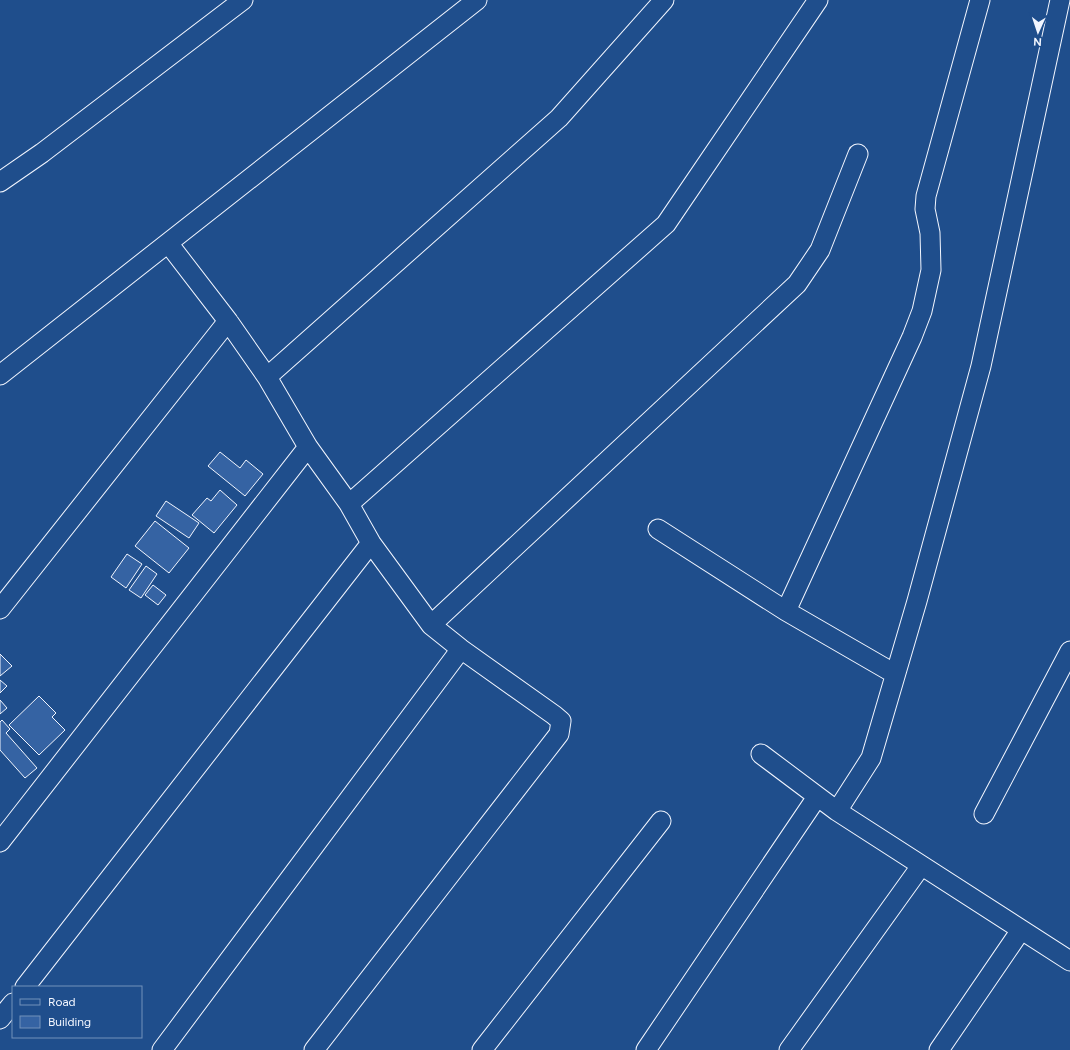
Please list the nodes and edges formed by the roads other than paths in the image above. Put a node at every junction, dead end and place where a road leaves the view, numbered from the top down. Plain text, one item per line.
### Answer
1 (243, 0) edge
2 (477, 0) edge
3 (664, 0) edge
4 (818, 0) edge
5 (980, 0) edge
6 (1060, 0) edge
7 (858, 154) dead end
8 (0, 182) edge
9 (168, 243) junction
10 (228, 320) junction
11 (0, 375) edge
12 (267, 377) junction
13 (308, 447) junction
14 (349, 504) junction
15 (658, 529) dead end
16 (371, 544) junction
17 (0, 609) edge
18 (786, 611) junction
19 (431, 625) junction
20 (461, 649) junction
21 (1070, 651) edge
22 (895, 674) junction
23 (761, 754) dead end
24 (817, 797) junction
25 (837, 811) junction
26 (984, 814) dead end
27 (661, 821) dead end
28 (0, 842) edge
29 (922, 866) junction
30 (1021, 930) junction
31 (1070, 961) edge
32 (26, 986) edge
33 (12, 1004) edge
34 (0, 1019) edge
35 (162, 1050) edge
36 (314, 1050) edge
37 (482, 1050) edge
38 (646, 1050) edge
39 (789, 1050) edge
40 (938, 1050) edge

1 - 8 street
2 - 9 street
3 - 12 street
4 - 14 street
5 - 18 street
6 - 22 street
7 - 19 street
9 - 10 street
9 - 11 street
10 - 12 street
10 - 17 street
12 - 13 street
13 - 14 street
13 - 28 street
14 - 16 street
15 - 18 street
16 - 19 street
16 - 32 street
18 - 22 street
19 - 20 street
20 - 35 street
20 - 36 street
21 - 26 street
22 - 25 street
23 - 24 street
24 - 25 street
24 - 38 street
25 - 29 street
27 - 37 street
29 - 30 street
29 - 39 street
30 - 31 street
30 - 40 street
33 - 34 street

